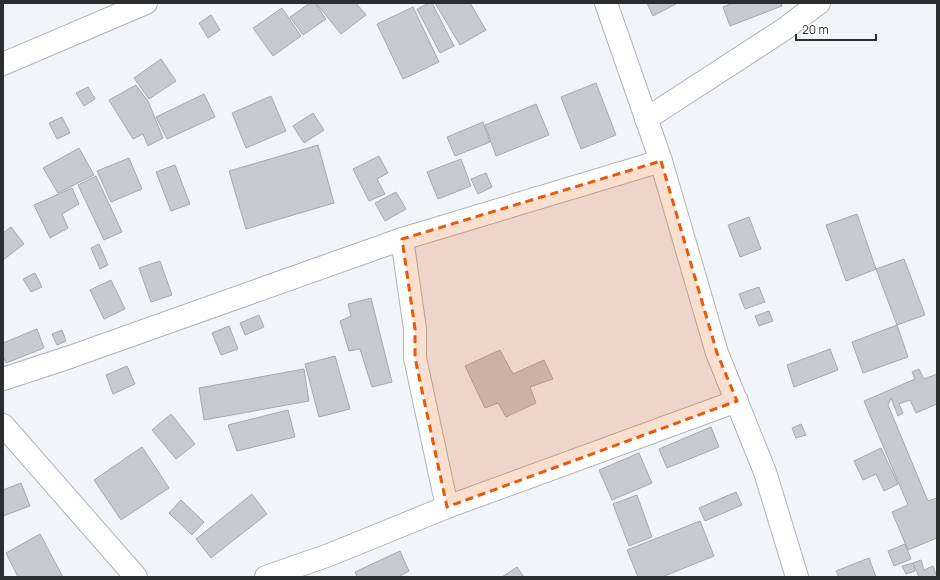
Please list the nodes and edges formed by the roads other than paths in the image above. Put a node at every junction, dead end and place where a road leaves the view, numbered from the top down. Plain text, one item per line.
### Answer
1 (146, 3) edge
2 (606, 3) edge
3 (819, 3) edge
4 (3, 64) edge
5 (646, 119) junction
6 (661, 162) junction
7 (402, 239) junction
8 (3, 379) edge
9 (737, 401) junction
10 (3, 425) edge
11 (447, 507) junction
12 (276, 575) edge
13 (136, 577) edge
14 (797, 577) edge

1 - 4 street
2 - 5 street
3 - 5 street
5 - 6 street
6 - 7 street
6 - 9 street
7 - 8 street
7 - 11 street
9 - 11 street
9 - 14 street
10 - 13 street
11 - 12 street

